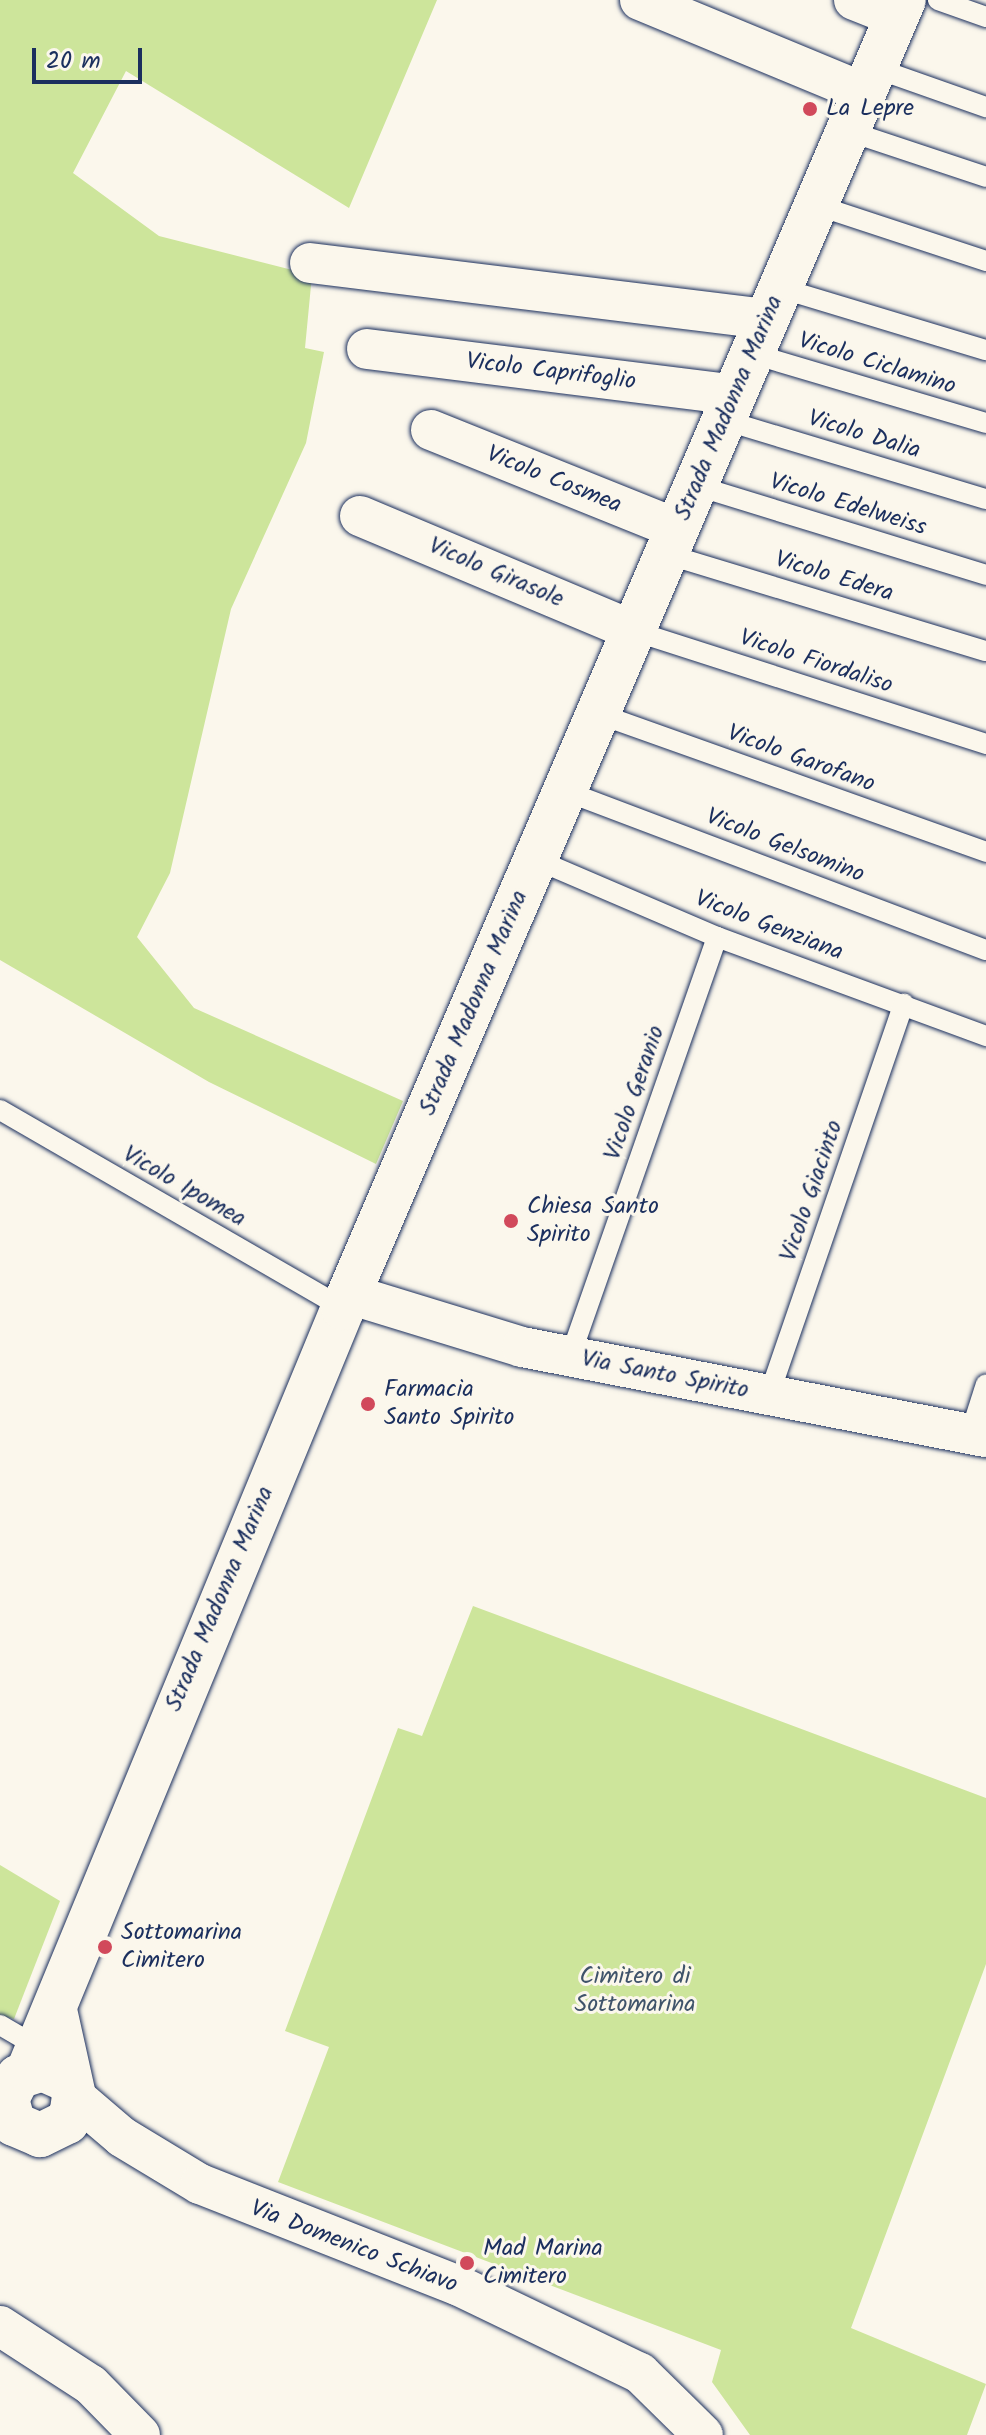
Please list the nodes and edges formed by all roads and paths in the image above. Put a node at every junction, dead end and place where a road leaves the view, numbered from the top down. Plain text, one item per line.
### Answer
1 (640, 0) edge
2 (854, 0) edge
3 (938, 0) edge
4 (900, 8) edge
5 (986, 17) edge
6 (862, 97) junction
7 (986, 107) edge
8 (986, 177) edge
9 (816, 205) junction
10 (986, 261) edge
11 (310, 263) dead end
12 (767, 320) junction
13 (367, 349) dead end
14 (986, 350) edge
15 (731, 408) junction
16 (986, 423) edge
17 (431, 430) dead end
18 (694, 485) junction
19 (986, 499) edge
20 (360, 516) dead end
21 (672, 541) junction
22 (986, 575) edge
23 (631, 630) junction
24 (986, 651) edge
25 (599, 714) junction
26 (986, 744) edge
27 (565, 791) junction
28 (986, 852) edge
29 (535, 859) junction
30 (717, 937) junction
31 (986, 950) edge
32 (904, 1004) junction
33 (986, 1036) edge
34 (0, 1110) edge
35 (346, 1301) junction
36 (570, 1357) junction
37 (986, 1384) edge
38 (769, 1395) junction
39 (978, 1435) edge
40 (32, 2086) edge
41 (0, 2326) edge
42 (140, 2435) edge
43 (703, 2435) edge

1 - 6 street
2 - 4 street
3 - 5 lane
4 - 6 street, Strada Madonna Marina
6 - 7 lane
6 - 8 lane
6 - 9 street, Strada Madonna Marina
9 - 10 lane
9 - 12 street, Strada Madonna Marina
11 - 12 street
12 - 14 lane
12 - 15 street, Strada Madonna Marina
12 - 16 lane, Vicolo Ciclamino
13 - 15 street, Vicolo Caprifoglio
15 - 18 street, Strada Madonna Marina
15 - 19 lane, Vicolo Dalia
17 - 21 street, Vicolo Cosmea
18 - 21 street, Strada Madonna Marina
18 - 22 lane, Vicolo Edelweiss
20 - 23 street, Vicolo Girasole
21 - 23 street, Strada Madonna Marina
21 - 24 lane, Vicolo Edera
23 - 25 street, Strada Madonna Marina
23 - 26 lane, Vicolo Fiordaliso
25 - 27 street, Strada Madonna Marina
25 - 28 lane, Vicolo Garofano
27 - 29 street, Strada Madonna Marina
27 - 31 lane, Vicolo Gelsomino
29 - 30 lane, Vicolo Genziana
29 - 35 street, Strada Madonna Marina
30 - 32 lane, Vicolo Genziana
30 - 36 lane, Vicolo Geranio
32 - 33 lane, Vicolo Genziana
32 - 38 lane, Vicolo Giacinto
34 - 35 lane, Vicolo Ipomea
35 - 36 street, Via Santo Spirito
35 - 40 street, Strada Madonna Marina
36 - 38 street, Via Santo Spirito
37 - 39 lane
38 - 39 street, Via Santo Spirito
40 - 43 street, Via Domenico Schiavo
41 - 42 street

